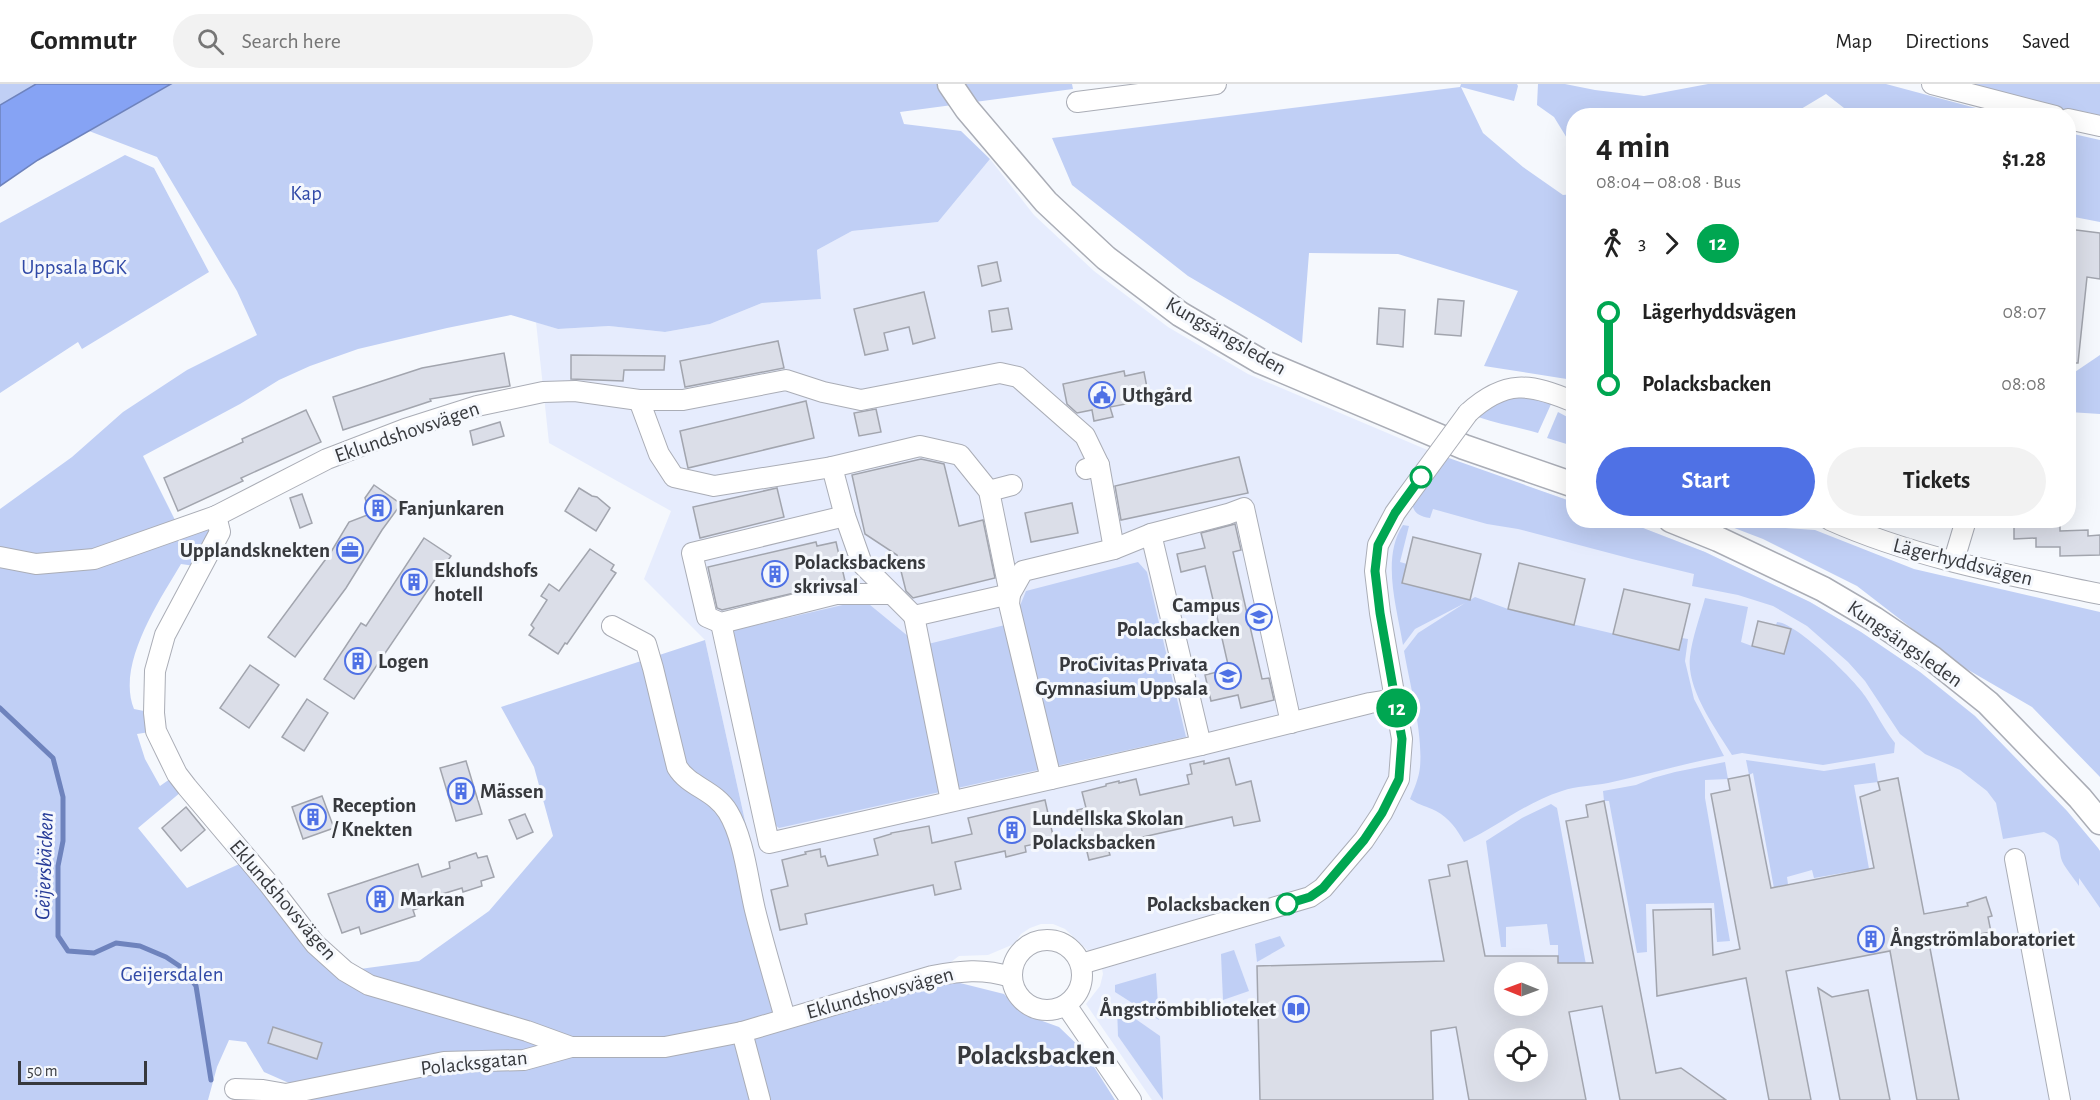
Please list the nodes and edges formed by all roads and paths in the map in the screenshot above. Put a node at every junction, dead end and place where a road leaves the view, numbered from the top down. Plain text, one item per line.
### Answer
1 (950, 84) edge
2 (1216, 84) edge
3 (1932, 84) edge
4 (1077, 102) dead end
5 (2024, 108) edge
6 (2076, 121) edge
7 (2100, 126) edge
8 (1566, 399) edge
9 (639, 400) junction
10 (832, 467) junction
11 (1566, 482) edge
12 (1012, 485) dead end
13 (988, 491) junction
14 (216, 516) junction
15 (845, 516) junction
16 (1691, 528) edge
17 (1851, 528) edge
18 (1964, 528) edge
19 (1151, 534) junction
20 (1114, 549) junction
21 (0, 558) edge
22 (1954, 560) junction
23 (890, 594) junction
24 (1010, 594) junction
25 (2100, 594) edge
26 (914, 616) junction
27 (721, 622) junction
28 (612, 626) dead end
29 (1395, 699) junction
30 (1291, 723) junction
31 (1201, 746) junction
32 (1051, 779) junction
33 (951, 801) junction
34 (2100, 822) edge
35 (2015, 859) dead end
36 (1081, 964) junction
37 (1011, 977) junction
38 (1066, 1005) junction
39 (784, 1018) junction
40 (742, 1032) junction
41 (571, 1047) junction
42 (235, 1089) dead end
43 (760, 1100) edge
44 (1131, 1100) edge
45 (2060, 1100) edge

1 - 11 main road, Kungsängsleden
2 - 4 street
3 - 5 street
6 - 7 street
8 - 29 street, bridge
9 - 10 street
9 - 14 street, Eklundshovsvägen
9 - 20 street, Eklundshovsvägen
10 - 13 street
10 - 15 street
12 - 13 street
13 - 24 street
14 - 21 street, Eklundshovsvägen
14 - 41 street, Eklundshovsvägen
15 - 23 street
15 - 27 street
16 - 34 main road, Kungsängsleden
17 - 22 street, Lägerhyddsvägen
18 - 22 street
19 - 20 street
19 - 30 street
19 - 31 street
20 - 24 street
22 - 25 street, Lägerhyddsvägen
23 - 26 street
23 - 27 street
24 - 26 street
24 - 32 street
26 - 33 street
27 - 33 street
28 - 39 street, Eklundshovsvägen
29 - 30 street
29 - 36 street
30 - 31 street
31 - 32 street
32 - 33 street
35 - 45 street
36 - 37 street
36 - 38 street
37 - 38 street
37 - 39 street, Eklundshovsvägen
38 - 44 street
39 - 40 street, Eklundshovsvägen
40 - 41 street, Eklundshovsvägen
40 - 43 street
41 - 42 street, Polacksgatan

